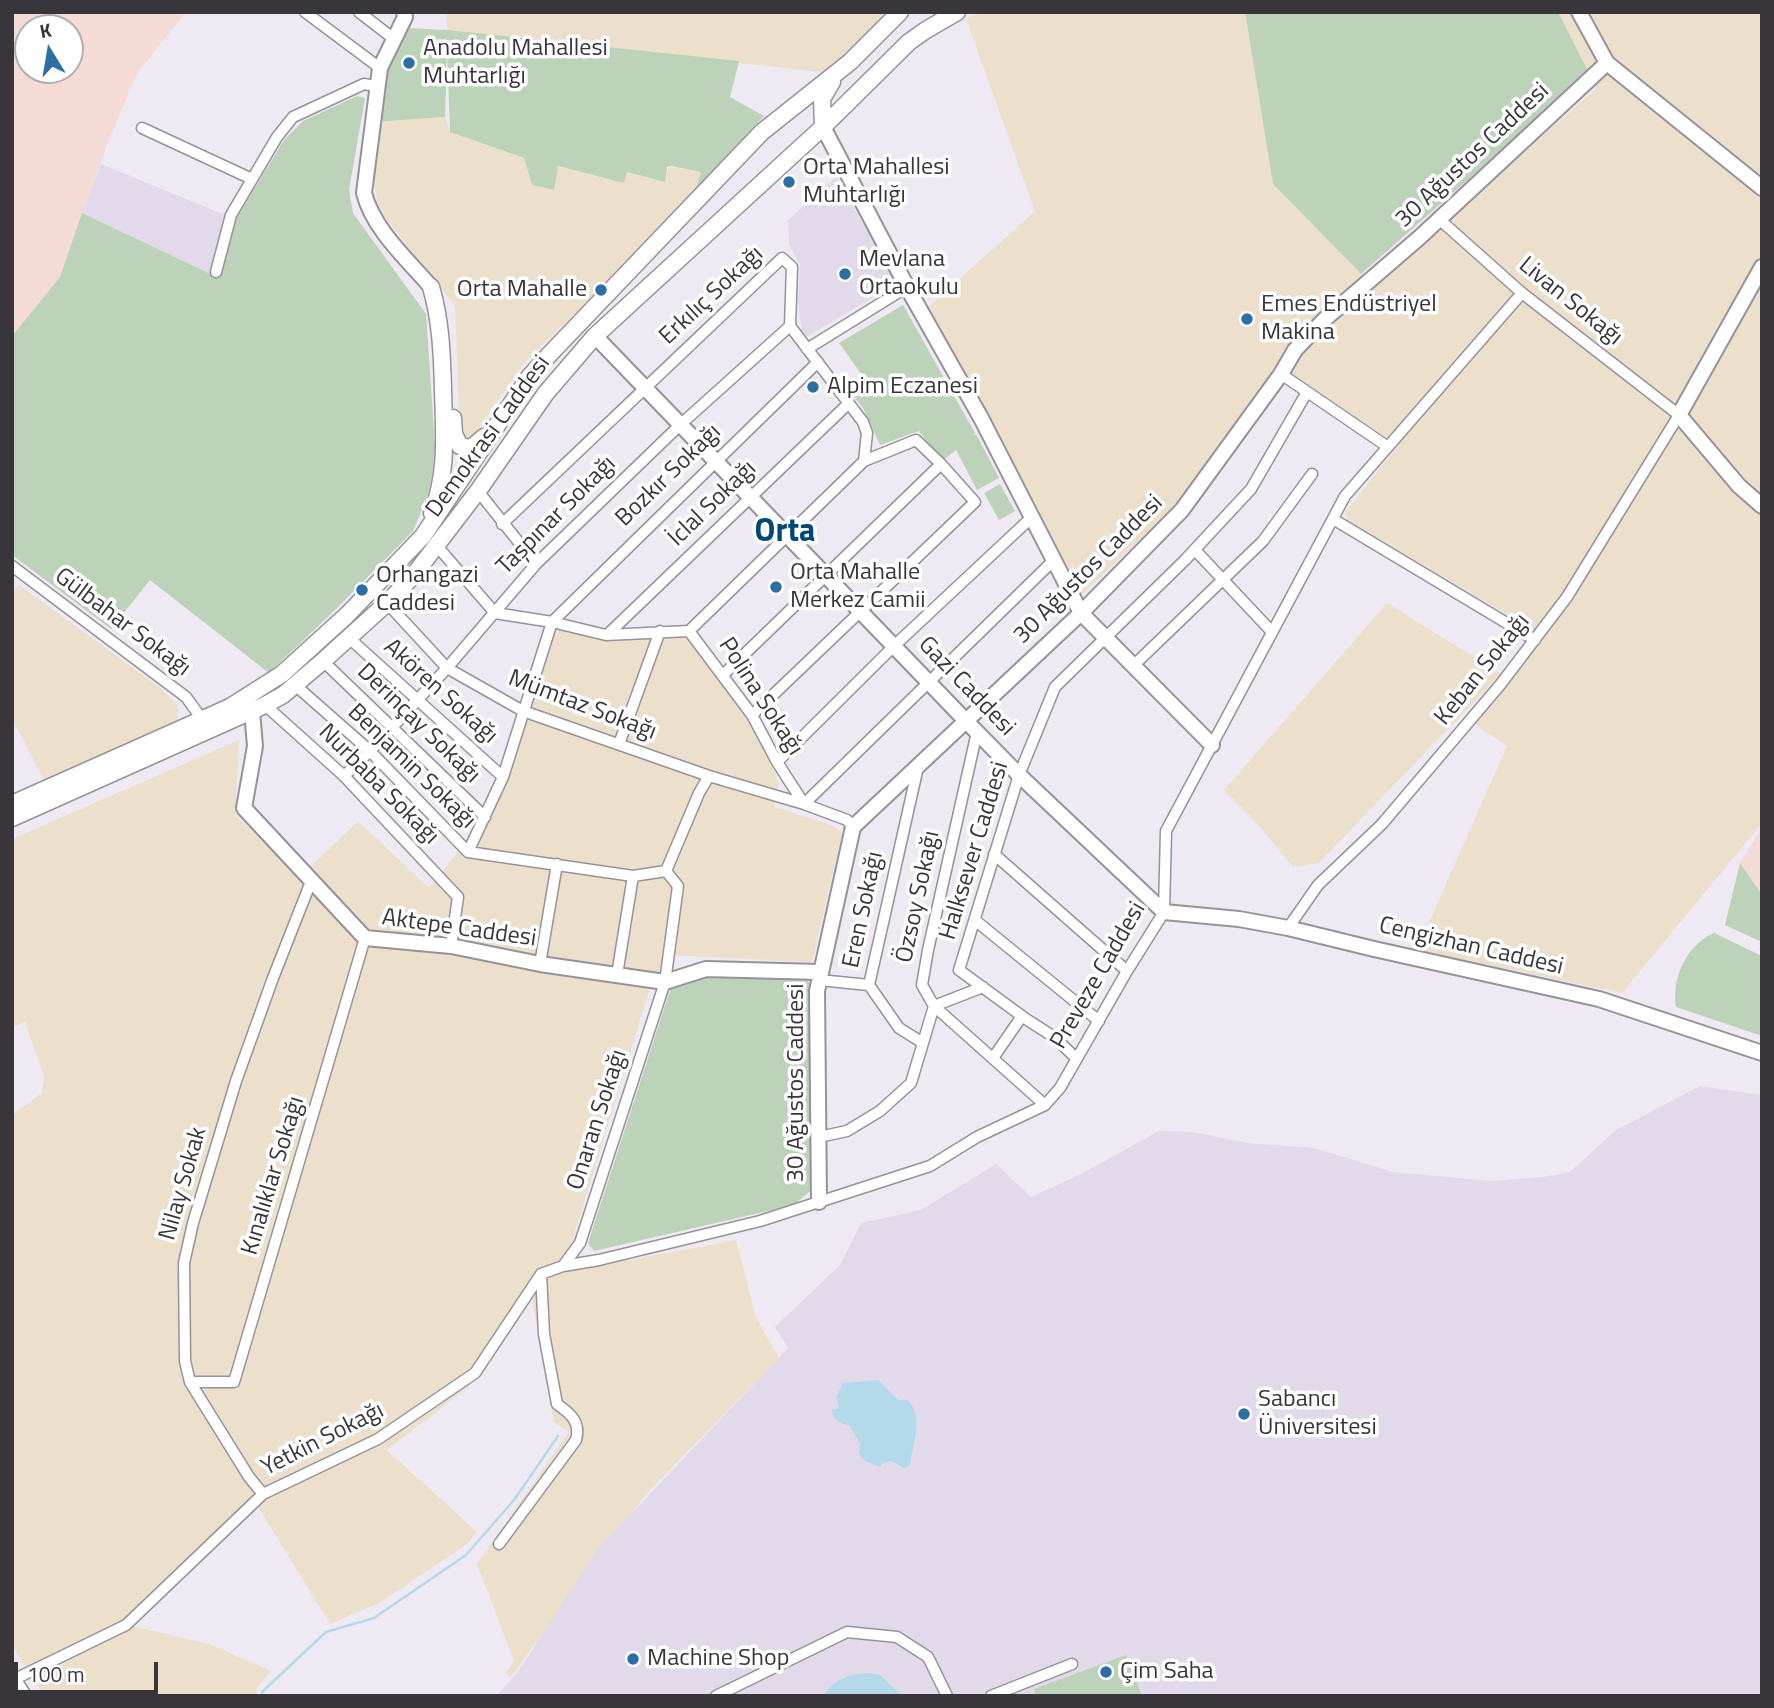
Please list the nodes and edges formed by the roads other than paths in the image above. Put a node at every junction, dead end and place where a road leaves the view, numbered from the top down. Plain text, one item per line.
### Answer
1 (305, 12) edge
2 (359, 12) edge
3 (404, 12) edge
4 (900, 12) edge
5 (957, 12) edge
6 (1579, 12) edge
7 (394, 39) junction
8 (850, 62) junction
9 (1607, 63) junction
10 (380, 68) junction
11 (377, 86) junction
12 (823, 127) junction
13 (142, 128) dead end
14 (252, 179) junction
15 (1762, 188) edge
16 (1439, 219) junction
17 (1762, 267) edge
18 (216, 272) dead end
19 (431, 287) junction
20 (907, 287) junction
21 (1522, 293) junction
22 (790, 326) junction
23 (595, 336) junction
24 (564, 341) junction
25 (807, 349) junction
26 (818, 362) junction
27 (1281, 374) junction
28 (645, 388) junction
29 (1307, 392) junction
30 (849, 403) junction
31 (505, 415) junction
32 (1679, 415) junction
33 (680, 425) junction
34 (444, 435) junction
35 (1388, 447) junction
36 (715, 460) junction
37 (864, 461) junction
38 (498, 462) junction
39 (942, 464) junction
40 (470, 467) junction
41 (1312, 474) dead end
42 (478, 491) junction
43 (750, 497) junction
44 (1762, 506) edge
45 (1032, 517) junction
46 (1333, 519) junction
47 (502, 524) junction
48 (423, 536) junction
49 (787, 536) junction
50 (437, 546) junction
51 (1195, 550) junction
52 (1054, 561) junction
53 (536, 564) junction
54 (12, 566) edge
55 (825, 575) junction
56 (1223, 579) junction
57 (387, 603) junction
58 (860, 611) junction
59 (495, 613) junction
60 (1081, 613) junction
61 (552, 622) junction
62 (660, 631) junction
63 (690, 631) junction
64 (1272, 632) junction
65 (606, 635) junction
66 (1106, 636) junction
67 (349, 638) junction
68 (1535, 640) junction
69 (894, 646) junction
70 (323, 662) junction
71 (1133, 666) junction
72 (447, 668) junction
73 (724, 674) junction
74 (928, 682) junction
75 (295, 685) junction
76 (417, 700) junction
77 (259, 708) junction
78 (523, 711) junction
79 (752, 715) junction
80 (966, 720) junction
81 (209, 722) junction
82 (391, 728) junction
83 (977, 732) junction
84 (619, 744) junction
85 (1212, 745) junction
86 (370, 751) junction
87 (777, 762) junction
88 (918, 765) junction
89 (1019, 775) junction
90 (344, 776) junction
91 (709, 776) junction
92 (503, 777) junction
93 (12, 804) edge
94 (804, 804) junction
95 (485, 817) junction
96 (12, 818) edge
97 (12, 826) edge
98 (853, 827) junction
99 (468, 852) junction
100 (994, 853) junction
101 (557, 864) junction
102 (666, 871) junction
103 (633, 876) junction
104 (312, 879) junction
105 (1164, 912) junction
106 (976, 921) junction
107 (1288, 928) junction
108 (365, 938) junction
109 (451, 946) junction
110 (540, 964) junction
111 (1127, 971) junction
112 (617, 975) junction
113 (819, 976) junction
114 (665, 982) junction
115 (869, 985) junction
116 (983, 987) junction
117 (934, 1006) junction
118 (1022, 1016) junction
119 (1098, 1021) junction
120 (923, 1043) junction
121 (1762, 1053) edge
122 (993, 1058) junction
123 (1076, 1058) junction
124 (1045, 1105) junction
125 (819, 1137) junction
126 (819, 1202) junction
127 (563, 1266) junction
128 (541, 1274) junction
129 (190, 1382) junction
130 (263, 1494) junction
131 (499, 1544) dead end
132 (1072, 1664) dead end
133 (13, 1679) edge
134 (23, 1696) edge
135 (716, 1696) edge
136 (947, 1696) edge
137 (991, 1696) edge

1 - 10 street
2 - 7 street
3 - 7 street
4 - 8 main road, Demokrasi Caddesi
5 - 12 main road, Demokrasi Caddesi
6 - 9 street
7 - 10 street
8 - 12 main road
8 - 24 main road, Demokrasi Caddesi
9 - 15 street
9 - 16 street, 30 Ağustos Caddesi
10 - 11 street
11 - 14 street
11 - 19 street
12 - 20 street
12 - 23 main road, Demokrasi Caddesi
13 - 14 street
14 - 18 street
16 - 21 street, Livan Sokağı
16 - 27 street, 30 Ağustos Caddesi
17 - 32 street
19 - 31 main road
19 - 34 main road
20 - 25 street
20 - 45 street
21 - 32 street, Livan Sokağı
21 - 35 street, Preveze Caddesi
22 - 25 street
22 - 28 street, Erkılıç Sokağı
22 - 33 street, Taşpınar Sokağı
23 - 24 main road
23 - 28 street, Gazi Caddesi
23 - 38 main road, Demokrasi Caddesi
24 - 31 main road, Demokrasi Caddesi
25 - 26 street
26 - 30 street
26 - 36 street, Bozkır Sokağı
27 - 29 street
27 - 60 street, 30 Ağustos Caddesi
28 - 33 street, Gazi Caddesi
28 - 47 street, Erkılıç Sokağı
29 - 35 street
29 - 51 street
30 - 37 street
30 - 43 street, İclal Sokağı
31 - 40 main road, Demokrasi Caddesi
32 - 44 street
32 - 68 street, Keban Sokağı
33 - 36 street, Gazi Caddesi
33 - 53 street, Taşpınar Sokağı
34 - 40 main road
34 - 48 main road
35 - 46 street, Preveze Caddesi
36 - 43 street, Gazi Caddesi
36 - 61 street, Bozkır Sokağı
37 - 39 street
37 - 49 street
38 - 40 main road
38 - 42 main road, Demokrasi Caddesi
39 - 55 street
39 - 58 street
40 - 48 main road, Demokrasi Caddesi
41 - 56 street
42 - 47 street
42 - 50 main road, Demokrasi Caddesi
43 - 49 street, Gazi Caddesi
43 - 65 street, İclal Sokağı
45 - 52 street
45 - 69 street
46 - 64 street, Preveze Caddesi
46 - 68 street
47 - 53 street
48 - 81 main road, Demokrasi Caddesi
49 - 55 street, Gazi Caddesi
49 - 63 street
50 - 57 main road, Demokrasi Caddesi
50 - 59 street
51 - 56 street
51 - 66 street
52 - 60 street
52 - 74 street
53 - 59 street, Taşpınar Sokağı
54 - 81 street, Gülbahar Sokağı
55 - 58 street, Gazi Caddesi
55 - 73 street
56 - 64 street
56 - 71 street
57 - 67 main road, Demokrasi Caddesi
57 - 72 street, Mümtaz Sokağı
58 - 69 street, Gazi Caddesi
58 - 79 street
59 - 61 street, Polina Sokağı
59 - 72 street, Taşpınar Sokağı
60 - 66 street
60 - 80 street, 30 Ağustos Caddesi
61 - 65 street, Polina Sokağı
61 - 78 street
62 - 63 street, Polina Sokağı
62 - 65 street, Polina Sokağı
62 - 84 street
63 - 73 street, Polina Sokağı
64 - 85 street, Preveze Caddesi
66 - 71 street
66 - 89 street, Halksever Caddesi
67 - 70 main road, Demokrasi Caddesi
67 - 76 street, Akören Sokağı
68 - 107 street, Keban Sokağı
69 - 74 street, Gazi Caddesi
69 - 87 street
70 - 75 main road, Demokrasi Caddesi
70 - 82 street, Derinçay Sokağı
71 - 85 street
72 - 76 street, Taşpınar Sokağı
72 - 78 street, Mümtaz Sokağı
73 - 79 street, Polina Sokağı
74 - 80 street, Gazi Caddesi
74 - 94 street
75 - 77 main road, Demokrasi Caddesi
75 - 86 street, Benjamin Sokağı
76 - 82 street, Taşpınar Sokağı
76 - 92 street, Akören Sokağı
77 - 81 main road, Demokrasi Caddesi
77 - 90 street, Nurbaba Sokağı
77 - 104 street, Aktepe Caddesi
78 - 84 street, Mümtaz Sokağı
78 - 92 street
79 - 87 street, Polina Sokağı
80 - 83 street, Gazi Caddesi
80 - 88 street, 30 Ağustos Caddesi
81 - 93 main road, Demokrasi Caddesi
81 - 96 main road, Demokrasi Caddesi
81 - 97 main road
82 - 86 street, Taşpınar Sokağı
82 - 95 street, Derinçay Sokağı
83 - 89 street, Gazi Caddesi
83 - 117 street, Özsoy Sokağı
84 - 91 street, Mümtaz Sokağı
85 - 105 street, Preveze Caddesi
86 - 90 street, Taşpınar Sokağı
86 - 99 street, Benjamin Sokağı
87 - 94 street, Polina Sokağı
88 - 98 street, 30 Ağustos Caddesi
88 - 115 street, Eren Sokağı
89 - 100 street, Halksever Caddesi
89 - 105 street, Gazi Caddesi
90 - 109 street, Nurbaba Sokağı
91 - 94 street, Mümtaz Sokağı
91 - 102 street
92 - 95 street
94 - 98 street
95 - 99 street
98 - 113 street, 30 Ağustos Caddesi
99 - 101 street, Benjamin Sokağı
100 - 106 street, Halksever Caddesi
100 - 111 street
101 - 103 street, Benjamin Sokağı
101 - 110 street
102 - 103 street, Benjamin Sokağı
102 - 114 street, Onaran Sokağı
103 - 112 street
104 - 108 street, Aktepe Caddesi
104 - 129 street, Nilay Sokak
105 - 107 street, Cengizhan Caddesi
105 - 111 street, Preveze Caddesi
106 - 116 street, Halksever Caddesi
106 - 119 street
107 - 121 street, Cengizhan Caddesi
108 - 109 street, Aktepe Caddesi
108 - 129 street, Kınalıklar Sokağı
109 - 110 street, Aktepe Caddesi
110 - 112 street, Aktepe Caddesi
111 - 119 street, Preveze Caddesi
112 - 114 street, Aktepe Caddesi
113 - 114 street, Aktepe Caddesi
113 - 115 street
113 - 125 street, 30 Ağustos Caddesi
114 - 127 street, Onaran Sokağı
115 - 120 street, Eren Sokağı
116 - 117 street
116 - 118 street, Halksever Caddesi
117 - 120 street
117 - 122 street
118 - 122 street
118 - 123 street, Halksever Caddesi
119 - 123 street, Preveze Caddesi
120 - 125 street
122 - 124 street
123 - 124 street, Preveze Caddesi
124 - 126 street, Preveze Caddesi
125 - 126 street, 30 Ağustos Caddesi
126 - 127 street, Preveze Caddesi
127 - 128 street
128 - 130 street, Yetkin Sokağı
128 - 131 street
129 - 130 street, Nilay Sokak
130 - 133 street, Yetkin Sokağı
132 - 137 street
133 - 134 main road
135 - 136 street

